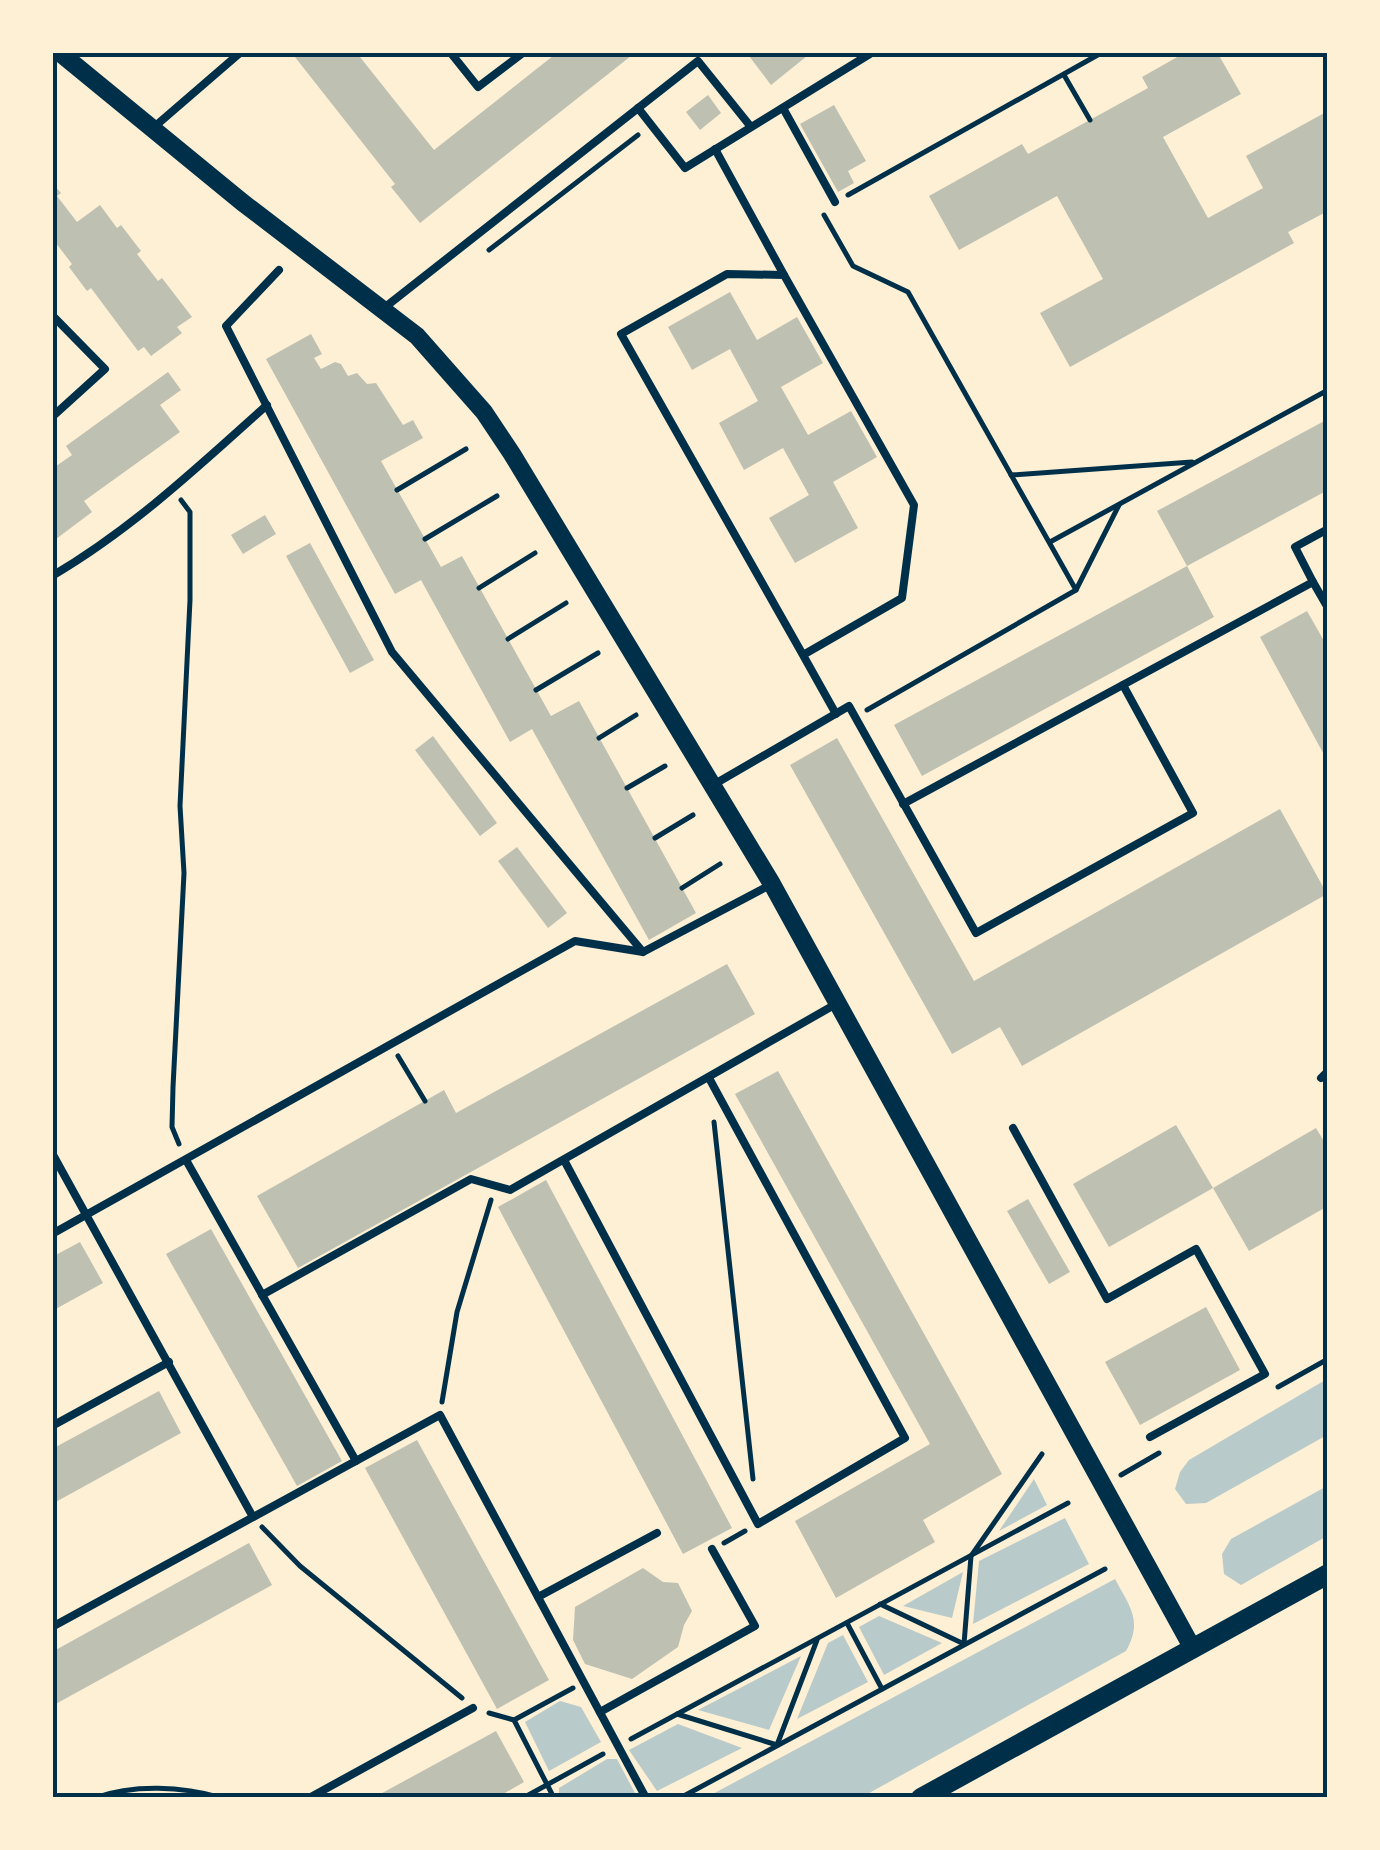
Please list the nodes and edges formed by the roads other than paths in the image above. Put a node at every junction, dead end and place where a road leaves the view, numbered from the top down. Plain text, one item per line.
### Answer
1 (58, 52) edge
2 (240, 52) edge
3 (450, 52) edge
4 (524, 52) edge
5 (873, 52) edge
6 (700, 57) edge
7 (638, 108) junction
8 (782, 108) junction
9 (153, 128) junction
10 (751, 128) junction
11 (716, 149) junction
12 (835, 202) road end
13 (279, 270) dead end
14 (784, 275) junction
15 (384, 308) junction
16 (52, 315) edge
17 (266, 405) junction
18 (52, 417) edge
19 (1328, 529) edge
20 (52, 576) edge
21 (1313, 582) junction
22 (1328, 608) edge
23 (803, 655) junction
24 (1123, 685) junction
25 (836, 714) junction
26 (714, 785) junction
27 (903, 804) junction
28 (772, 884) junction
29 (644, 952) junction
30 (839, 1003) junction
31 (709, 1078) junction
32 (1013, 1128) dead end
33 (52, 1153) edge
34 (186, 1160) junction
35 (564, 1160) junction
36 (89, 1214) junction
37 (52, 1234) edge
38 (262, 1296) junction
39 (169, 1362) junction
40 (52, 1426) edge
41 (1150, 1437) dead end
42 (356, 1461) junction
43 (253, 1517) junction
44 (657, 1533) dead end
45 (712, 1549) road end
46 (1328, 1574) edge
47 (538, 1598) junction
48 (52, 1627) edge
49 (1193, 1648) junction
50 (473, 1708) road end
51 (600, 1712) junction
52 (309, 1798) edge
53 (646, 1798) edge
54 (922, 1798) edge

1 - 9 street
2 - 9 lane
3 - 4 lane
5 - 8 lane
6 - 7 lane
6 - 10 lane
7 - 11 lane
7 - 15 lane
8 - 10 lane
8 - 12 lane
9 - 15 street
10 - 11 lane
11 - 14 lane
13 - 17 lane
14 - 23 lane
14 - 23 lane
15 - 26 street
16 - 18 lane
17 - 20 lane
17 - 29 lane
19 - 21 lane
21 - 22 lane
21 - 24 lane
23 - 25 lane
24 - 27 lane
24 - 27 lane
25 - 26 lane
25 - 27 lane
26 - 28 street
28 - 29 lane
28 - 30 street
29 - 34 lane
30 - 31 lane
30 - 49 street
31 - 35 lane
31 - 35 lane
32 - 41 lane
33 - 36 lane
34 - 36 lane
34 - 38 lane
35 - 38 lane
36 - 37 lane
36 - 39 lane
38 - 42 lane
39 - 40 lane
39 - 43 lane
42 - 43 lane
42 - 47 lane
43 - 48 lane
44 - 47 lane
45 - 51 lane
46 - 49 main road
47 - 51 lane
49 - 54 main road
50 - 52 lane
51 - 53 lane

